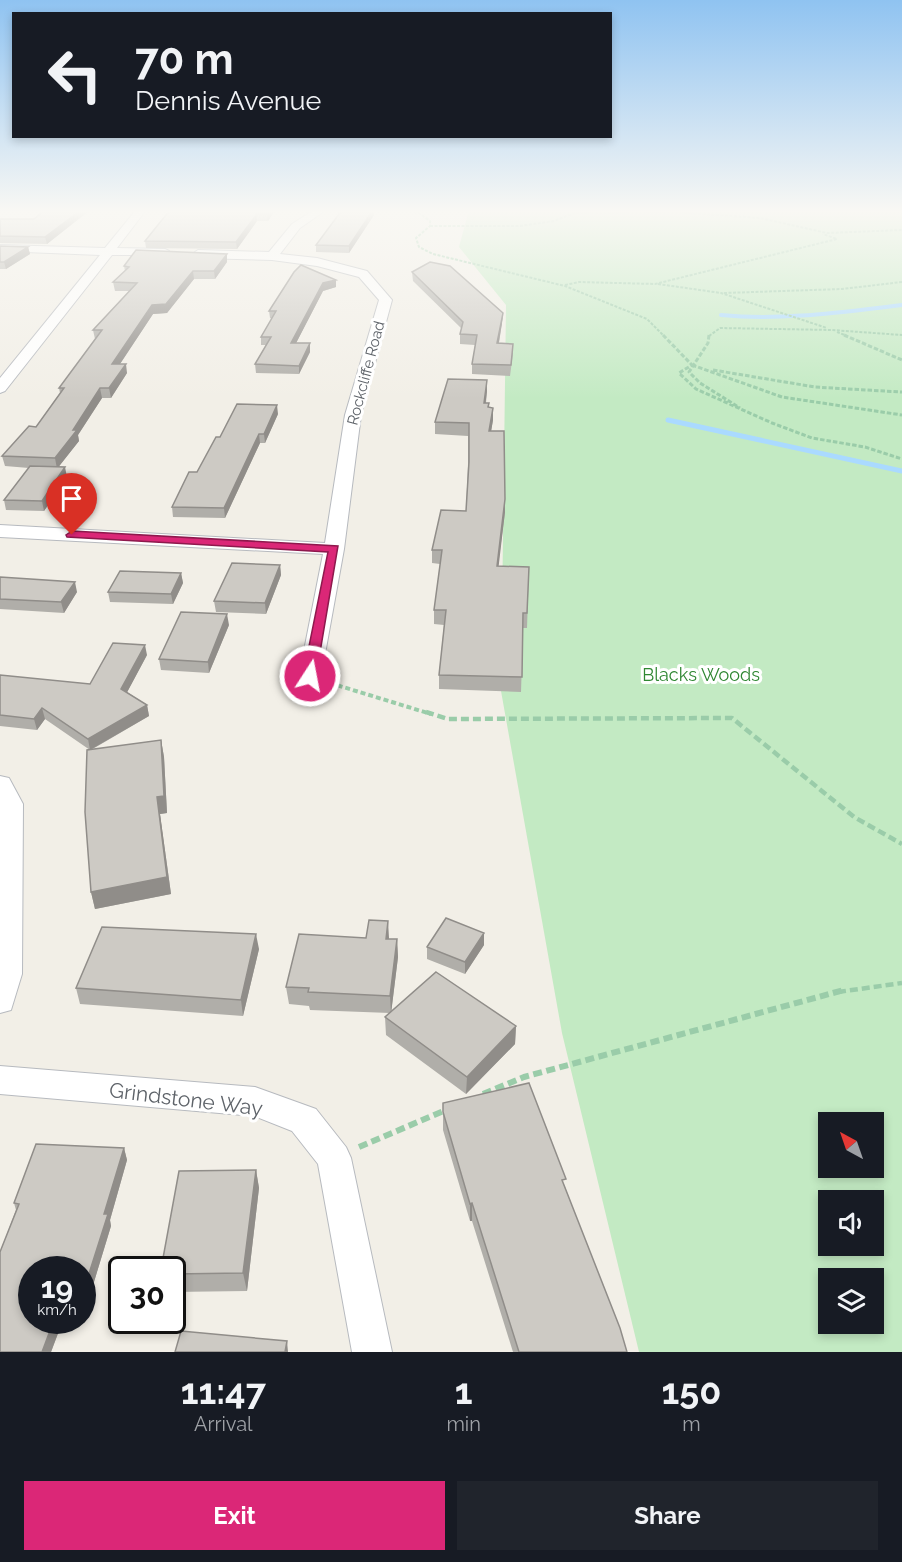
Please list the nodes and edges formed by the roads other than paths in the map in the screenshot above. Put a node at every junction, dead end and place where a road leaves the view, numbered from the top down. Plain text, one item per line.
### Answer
1 (92, 273) edge
2 (360, 273) edge
3 (0, 388) edge
4 (0, 531) edge
5 (334, 549) junction
6 (310, 676) road end
7 (0, 784) edge
8 (0, 1001) edge
9 (0, 1080) edge
10 (372, 1352) edge

1 - 3 street
2 - 5 street, Rockcliffe Road
4 - 5 street
5 - 6 street, Rockcliffe Road
7 - 8 street
9 - 10 street, Grindstone Way

